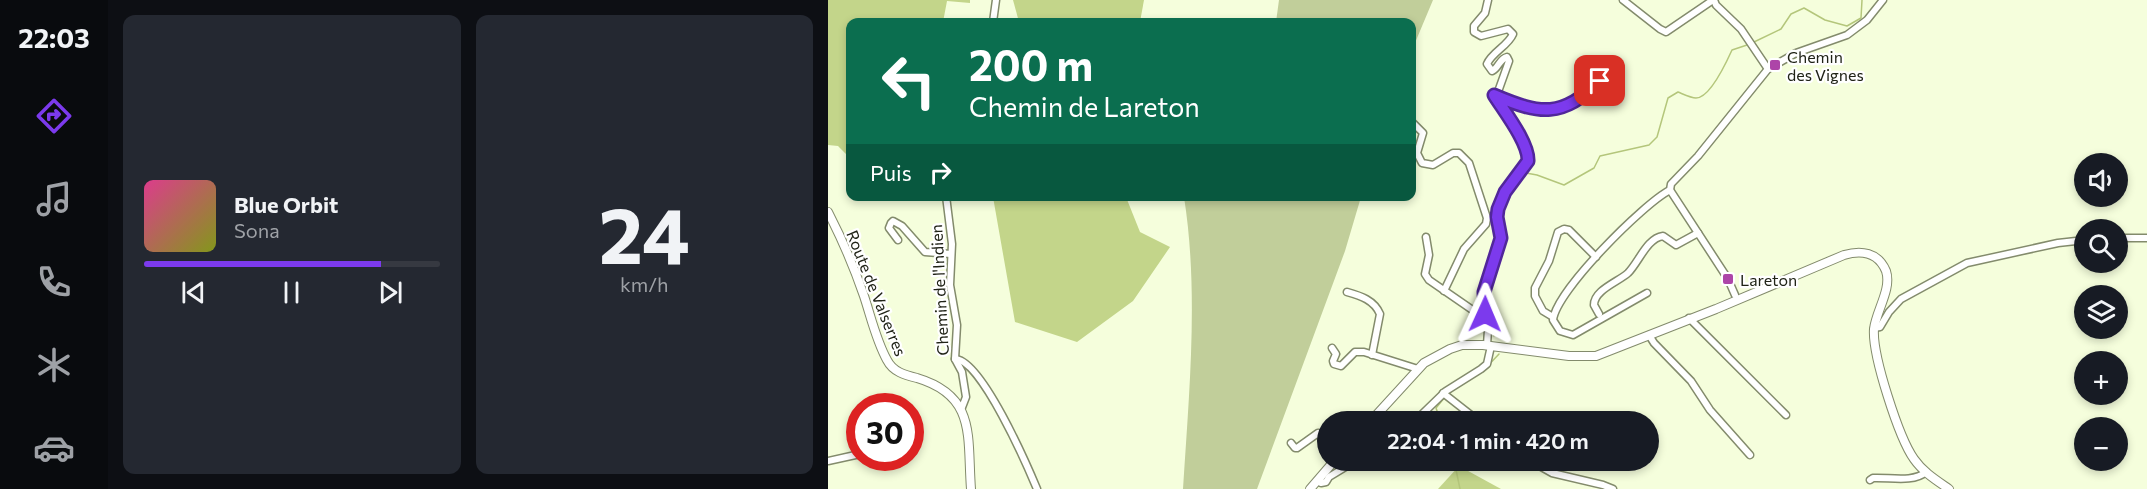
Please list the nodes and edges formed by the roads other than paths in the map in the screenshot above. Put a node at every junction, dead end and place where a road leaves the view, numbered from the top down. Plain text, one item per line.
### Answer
1 (996, 0) edge
2 (1488, 0) edge
3 (1623, 0) edge
4 (1713, 0) edge
5 (1883, 0) edge
6 (994, 18) edge
7 (1768, 69) junction
8 (1600, 81) dead end
9 (1494, 95) junction
10 (1416, 126) edge
11 (1670, 190) junction
12 (947, 201) edge
13 (828, 212) edge
14 (1698, 233) junction
15 (1425, 237) dead end
16 (2128, 238) edge
17 (2147, 238) edge
18 (898, 240) dead end
19 (2074, 241) edge
20 (951, 254) junction
21 (1596, 257) junction
22 (1444, 291) junction
23 (1347, 292) dead end
24 (1647, 293) dead end
25 (1738, 297) junction
26 (1599, 314) dead end
27 (1553, 317) junction
28 (1689, 318) junction
29 (1486, 320) junction
30 (1874, 328) junction
31 (1649, 335) junction
32 (1489, 345) junction
33 (1332, 348) dead end
34 (1372, 355) junction
35 (955, 359) junction
36 (1418, 369) junction
37 (1445, 395) junction
38 (961, 410) junction
39 (1380, 411) edge
40 (1427, 411) edge
41 (1466, 411) edge
42 (1786, 415) dead end
43 (1317, 435) edge
44 (1292, 442) dead end
45 (1750, 455) dead end
46 (846, 457) edge
47 (828, 461) edge
48 (1339, 471) edge
49 (1548, 471) edge
50 (1926, 472) junction
51 (1324, 480) edge
52 (1870, 480) dead end
53 (972, 489) edge
54 (1037, 489) edge
55 (1310, 489) edge
56 (1612, 489) edge
57 (1949, 489) edge

1 - 6 street
2 - 9 street
3 - 4 street
4 - 7 street
5 - 7 street
7 - 11 street
8 - 9 street
9 - 29 street
10 - 22 street
11 - 14 street
11 - 21 street
12 - 20 street, Chemin de l'Indien
13 - 38 street, Route de Valserres
14 - 25 street
14 - 26 street
15 - 22 street
16 - 17 street
18 - 20 street
19 - 30 street
20 - 35 street, Chemin de l'Indien
21 - 27 street
21 - 27 street
22 - 29 street
23 - 34 street
24 - 27 street
25 - 28 street
25 - 28 street
25 - 30 street
28 - 31 street
28 - 42 street
29 - 32 street
30 - 50 street
31 - 32 street
31 - 45 street
32 - 36 street
32 - 37 street
33 - 34 street
34 - 36 street
35 - 38 street, Chemin de l'Indien
35 - 54 street
36 - 39 street
37 - 40 street
37 - 41 street
38 - 53 street, Route de Valserres
43 - 44 street
46 - 47 street
48 - 51 street
49 - 56 street
50 - 52 street
50 - 57 street
51 - 55 street

